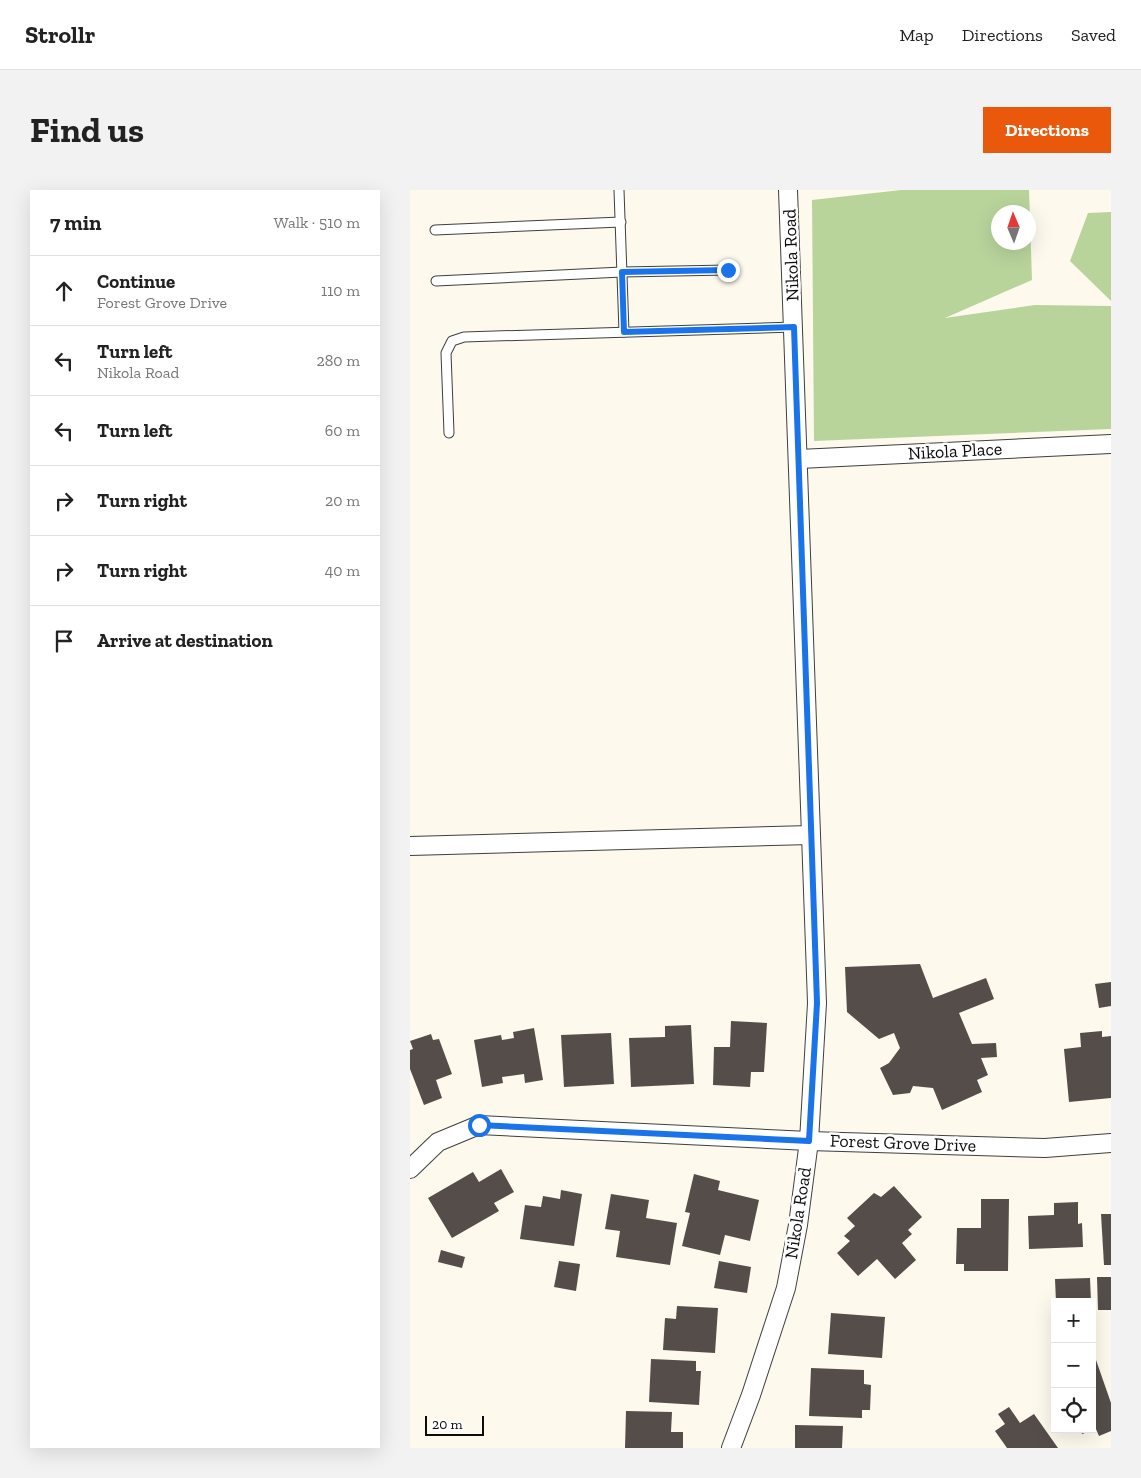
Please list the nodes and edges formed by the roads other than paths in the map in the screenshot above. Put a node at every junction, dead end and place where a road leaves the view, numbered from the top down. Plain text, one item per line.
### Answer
1 (620, 190) edge
2 (788, 190) edge
3 (620, 222) junction
4 (435, 230) dead end
5 (728, 270) dead end
6 (622, 272) junction
7 (436, 281) dead end
8 (794, 327) junction
9 (624, 332) junction
10 (449, 433) dead end
11 (1111, 444) edge
12 (799, 459) junction
13 (811, 834) junction
14 (410, 846) edge
15 (809, 1141) junction
16 (1111, 1143) edge
17 (410, 1169) edge
18 (731, 1448) edge

1 - 3 lane
2 - 8 street, Nikola Road
3 - 4 lane
3 - 6 lane
5 - 6 lane
6 - 7 lane
6 - 9 lane
8 - 9 lane
8 - 12 street, Nikola Road
9 - 10 lane
11 - 12 street, Nikola Place
12 - 13 street, Nikola Road
13 - 14 street
13 - 15 street, Nikola Road
15 - 16 street, Forest Grove Drive
15 - 17 street, Forest Grove Drive
15 - 18 street, Nikola Road

